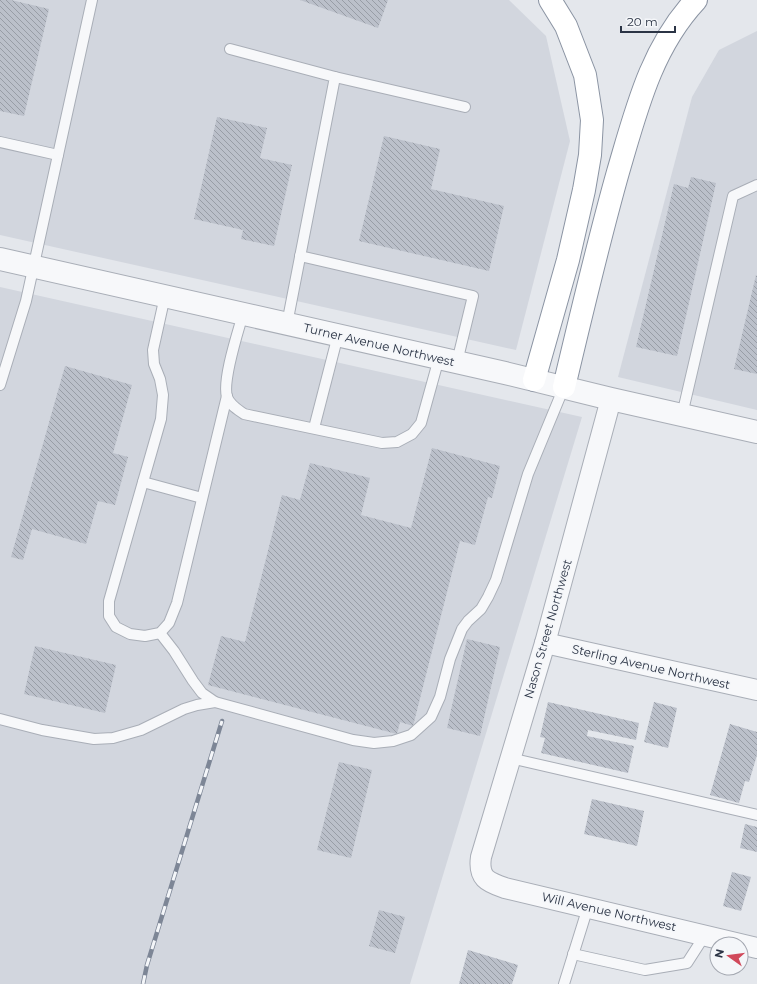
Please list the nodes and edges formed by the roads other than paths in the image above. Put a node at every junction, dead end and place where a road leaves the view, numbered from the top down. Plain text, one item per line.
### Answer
1 (92, 0) edge
2 (550, 0) edge
3 (696, 0) edge
4 (230, 49) dead end
5 (335, 77) junction
6 (465, 107) dead end
7 (0, 142) edge
8 (58, 155) junction
9 (757, 185) edge
10 (300, 256) junction
11 (0, 259) edge
12 (34, 266) junction
13 (166, 296) junction
14 (243, 314) junction
15 (287, 324) junction
16 (338, 335) junction
17 (448, 360) junction
18 (534, 380) junction
19 (0, 385) edge
20 (564, 387) junction
21 (227, 396) junction
22 (611, 399) junction
23 (682, 415) junction
24 (314, 428) junction
25 (757, 432) edge
26 (143, 482) junction
27 (202, 498) junction
28 (160, 633) junction
29 (545, 643) junction
30 (757, 690) edge
31 (215, 702) junction
32 (0, 719) edge
33 (510, 758) junction
34 (757, 815) edge
35 (481, 857) joint
36 (588, 907) junction
37 (705, 935) junction
38 (757, 948) edge
39 (573, 954) junction
40 (564, 984) edge

1 - 8 lane
2 - 18 highway
3 - 20 highway
4 - 5 lane
5 - 6 lane
5 - 10 lane
7 - 8 lane
8 - 12 lane
9 - 23 lane
10 - 15 lane
10 - 17 lane
11 - 12 street, Turner Avenue Northwest
12 - 13 street, Turner Avenue Northwest
12 - 19 lane
13 - 14 street, Turner Avenue Northwest
13 - 26 lane
14 - 15 street, Turner Avenue Northwest
14 - 21 lane
15 - 16 street, Turner Avenue Northwest
16 - 17 street, Turner Avenue Northwest
16 - 24 lane
17 - 18 street, Turner Avenue Northwest
17 - 24 lane
18 - 20 street, Turner Avenue Northwest
20 - 22 street, Turner Avenue Northwest
20 - 31 lane
21 - 24 lane
21 - 27 lane
22 - 23 street, Turner Avenue Northwest
22 - 29 street, Nason Street Northwest
23 - 25 street, Turner Avenue Northwest
26 - 27 lane
26 - 28 lane
27 - 28 lane
28 - 31 lane
29 - 30 street, Sterling Avenue Northwest
29 - 33 street, Nason Street Northwest
31 - 32 lane
33 - 34 lane
33 - 35 street, Nason Street Northwest
35 - 36 street, Will Avenue Northwest
36 - 37 street, Will Avenue Northwest
36 - 39 lane
37 - 38 street, Will Avenue Northwest
37 - 39 lane
39 - 40 lane

